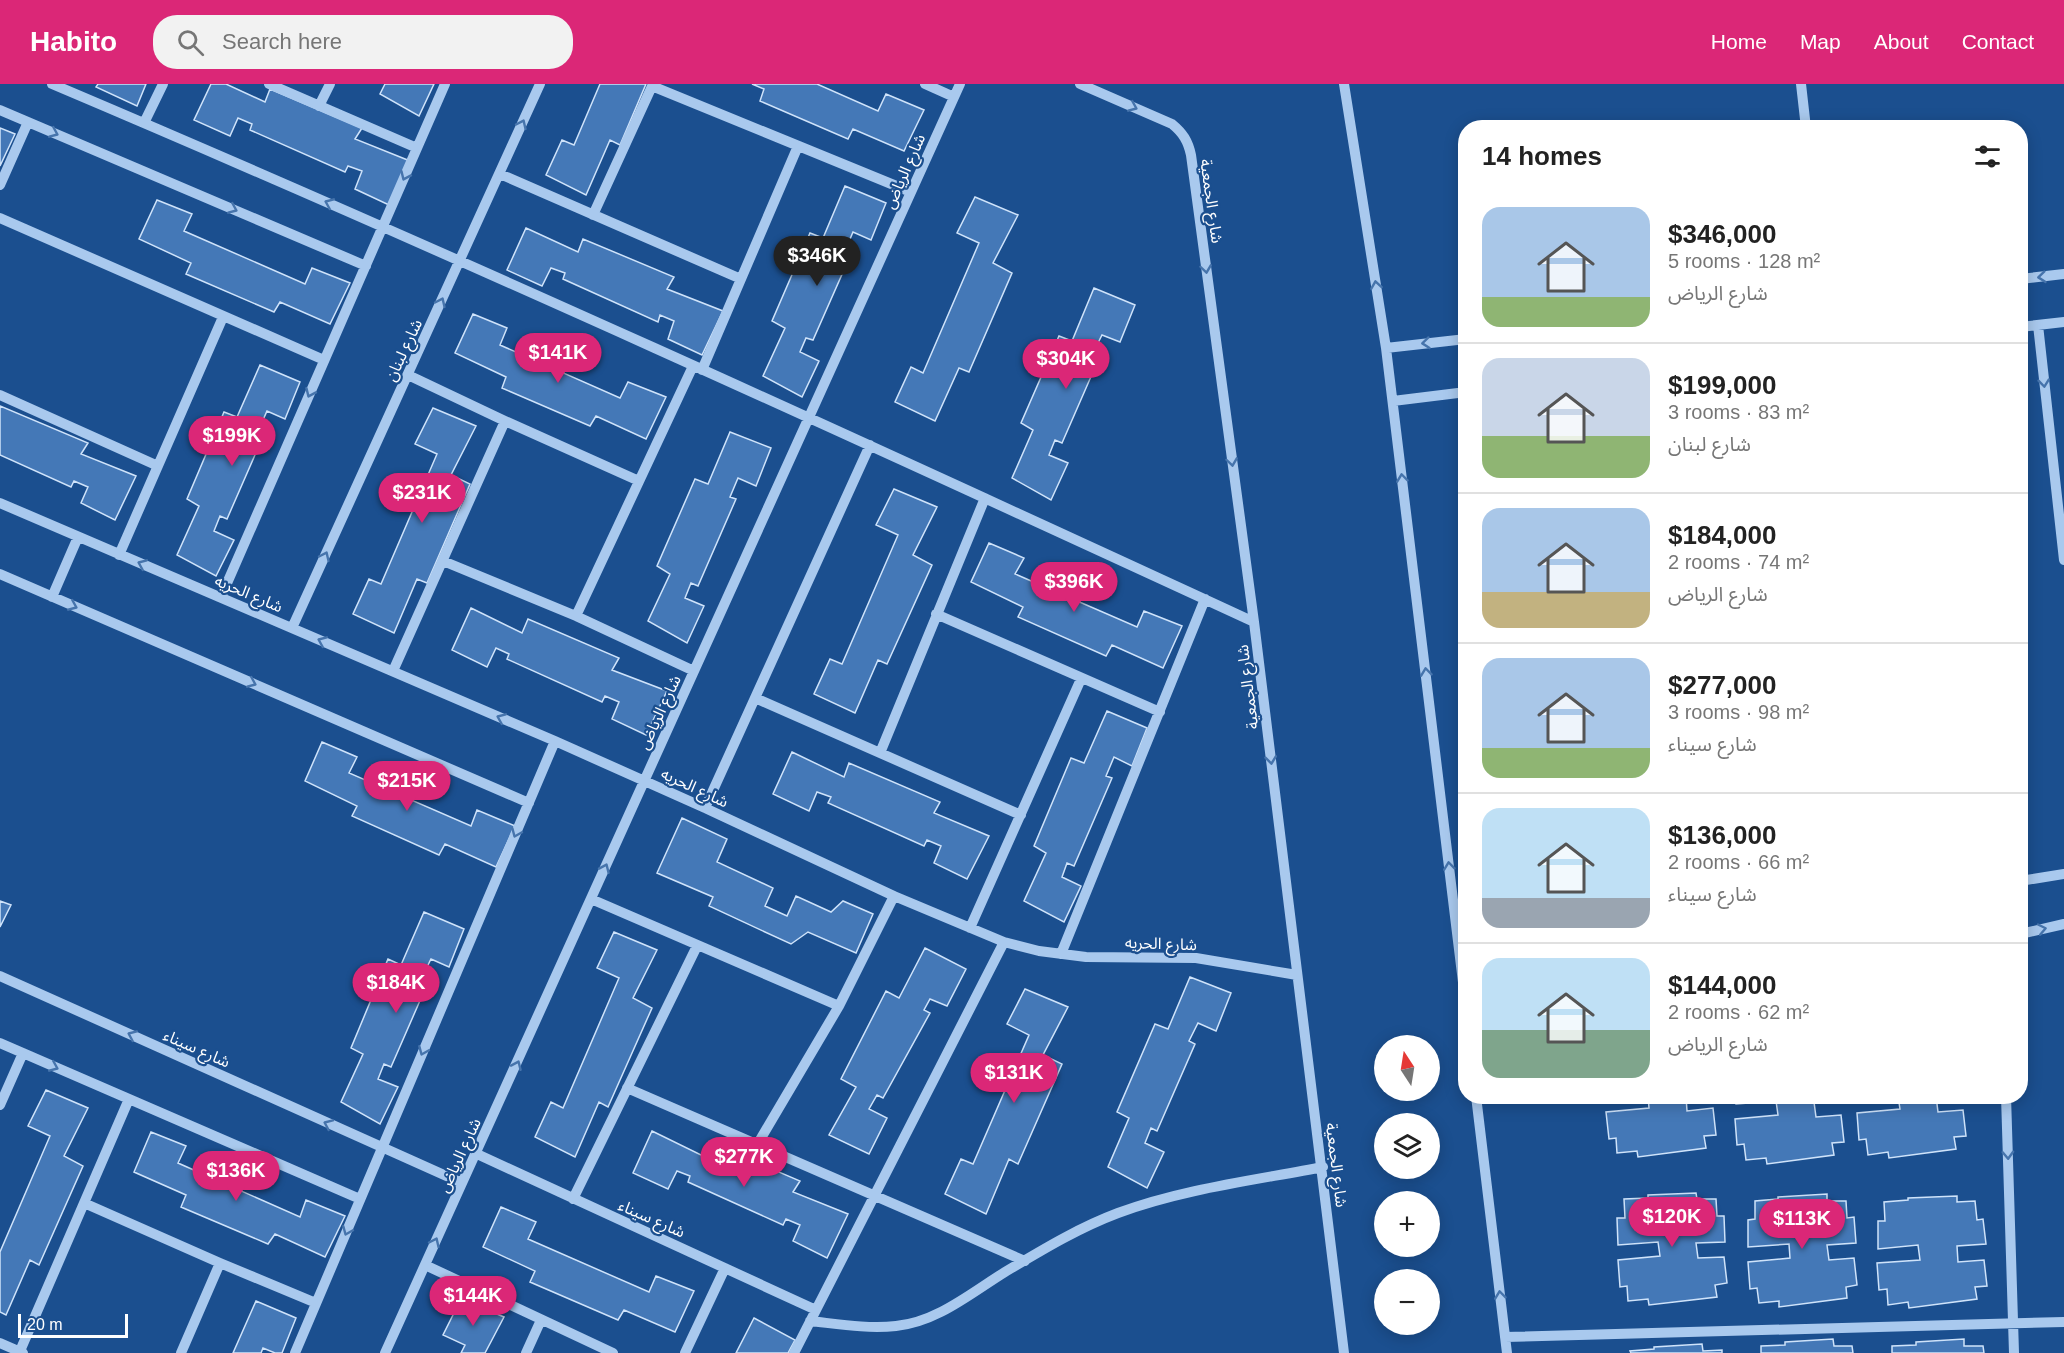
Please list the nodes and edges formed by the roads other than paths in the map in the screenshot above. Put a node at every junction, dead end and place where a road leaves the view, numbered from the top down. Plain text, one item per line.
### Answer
1 (53, 84) edge
2 (162, 84) edge
3 (269, 84) edge
4 (330, 84) edge
5 (446, 84) edge
6 (540, 84) edge
7 (925, 84) edge
8 (960, 84) edge
9 (1080, 84) edge
10 (1344, 84) edge
11 (1801, 84) edge
12 (653, 85) edge
13 (954, 97) junction
14 (320, 106) junction
15 (0, 110) edge
16 (1805, 120) edge
17 (28, 122) junction
18 (144, 123) junction
19 (798, 146) junction
20 (417, 148) junction
21 (500, 174) junction
22 (0, 185) edge
23 (911, 192) junction
24 (593, 215) junction
25 (0, 218) edge
26 (383, 226) junction
27 (460, 261) junction
28 (366, 266) junction
29 (2064, 274) edge
30 (2028, 278) edge
31 (741, 279) junction
32 (223, 317) junction
33 (2064, 322) edge
34 (2038, 325) junction
35 (2028, 326) edge
36 (1458, 340) edge
37 (1386, 348) junction
38 (324, 360) junction
39 (698, 368) junction
40 (408, 375) junction
41 (1458, 393) edge
42 (0, 395) edge
43 (1393, 401) junction
44 (809, 417) junction
45 (505, 421) junction
46 (870, 445) junction
47 (158, 466) junction
48 (639, 481) junction
49 (985, 498) junction
50 (0, 503) edge
51 (78, 537) junction
52 (119, 555) junction
53 (443, 561) junction
54 (2064, 561) edge
55 (0, 574) edge
56 (52, 597) junction
57 (221, 597) junction
58 (1205, 599) junction
59 (936, 614) junction
60 (576, 616) junction
61 (1254, 622) junction
62 (292, 628) junction
63 (393, 671) junction
64 (694, 671) junction
65 (1082, 679) junction
66 (755, 698) junction
67 (1160, 711) junction
68 (555, 741) junction
69 (880, 753) junction
70 (645, 780) junction
71 (529, 803) junction
72 (705, 807) junction
73 (1021, 814) junction
74 (2064, 874) edge
75 (2028, 880) edge
76 (894, 897) junction
77 (591, 899) junction
78 (1458, 913) edge
79 (2064, 924) edge
80 (970, 928) junction
81 (2028, 932) edge
82 (1004, 942) junction
83 (697, 946) junction
84 (1061, 954) junction
85 (1297, 975) junction
86 (0, 976) edge
87 (839, 1006) junction
88 (0, 1043) edge
89 (23, 1053) junction
90 (627, 1088) junction
91 (129, 1099) junction
92 (1477, 1104) edge
93 (2006, 1104) edge
94 (0, 1105) edge
95 (757, 1145) junction
96 (382, 1148) junction
97 (477, 1154) junction
98 (1323, 1167) junction
99 (462, 1183) junction
100 (874, 1196) junction
101 (360, 1199) junction
102 (573, 1199) junction
103 (84, 1203) junction
104 (1025, 1261) junction
105 (220, 1263) junction
106 (425, 1265) junction
107 (725, 1268) junction
108 (316, 1303) junction
109 (816, 1310) junction
110 (541, 1320) junction
111 (810, 1321) junction
112 (2064, 1322) edge
113 (2013, 1323) junction
114 (1505, 1337) junction
115 (0, 1343) edge
116 (22, 1352) edge
117 (180, 1353) edge
118 (295, 1353) edge
119 (385, 1353) edge
120 (526, 1353) edge
121 (613, 1353) edge
122 (685, 1353) edge
123 (794, 1353) edge
124 (1344, 1353) edge
125 (1507, 1353) edge
126 (2014, 1353) edge

1 - 18 street
2 - 18 street
3 - 14 street
4 - 14 street
5 - 20 street
21 -> 6 street, شارع لبنان
7 - 13 street
8 - 13 street, شارع الرياض
9 -> 61 street, شارع الجمعية
37 -> 10 street
11 - 16 street
12 - 19 street
12 - 24 street
13 - 23 street, شارع الرياض
14 - 20 street
15 - 17 street
17 - 22 street
17 -> 28 street
26 -> 18 street
19 - 23 street
19 - 31 street
20 -> 26 street
21 - 24 street
21 - 27 street, شارع لبنان
23 - 44 street, شارع الرياض
24 - 31 street
25 - 32 street
26 - 27 street
26 - 28 street
27 - 39 street
40 -> 27 street, شارع لبنان
28 - 38 street
29 -> 30 street
31 - 39 street
32 - 38 street
32 - 47 street
33 - 34 street
34 - 35 street
34 -> 54 street
36 -> 37 street
37 - 43 street
38 -> 57 street
39 - 44 street
39 - 48 street
40 - 45 street
62 -> 40 street, شارع لبنان
41 - 43 street
42 - 47 street
78 -> 43 street
44 - 46 street
44 - 64 street, شارع الرياض
45 - 48 street
45 - 53 street
46 - 49 street
46 - 66 street
47 - 52 street
48 - 60 street
49 - 58 street
49 - 59 street
50 - 51 street, شارع الحريه
51 - 52 street, شارع الحريه
51 - 56 street
57 -> 52 street, شارع الحريه
53 - 60 street
53 - 63 street
55 - 56 street
56 -> 71 street
57 - 62 street, شارع الحريه
58 - 61 street
58 - 67 street
59 - 65 street
59 - 69 street
60 - 64 street
61 -> 85 street, شارع الجمعية
63 -> 62 street, شارع الحريه
68 -> 63 street, شارع الحريه
64 - 70 street, شارع الرياض
65 - 67 street
65 - 73 street
66 - 69 street
66 - 72 street
67 - 84 street
68 - 70 street, شارع الحريه
68 - 71 street
69 - 73 street
70 - 72 street, شارع الحريه
77 -> 70 street, شارع الرياض
71 -> 96 street
72 - 76 street, شارع الحريه
73 - 80 street
74 - 75 street
76 - 80 street, شارع الحريه
76 - 87 street
77 - 83 street
97 -> 77 street, شارع الرياض
81 -> 79 street
80 - 82 street, شارع الحريه
82 - 84 street, شارع الحريه
82 - 100 street
83 - 87 street
83 - 90 street
84 - 85 street, شارع الحريه
85 - 98 street, شارع الجمعية
96 -> 86 street, شارع سيناء
87 - 95 street
88 - 89 street
89 -> 91 street
89 - 94 street
90 - 95 street
90 - 102 street
91 - 101 street
91 - 103 street
114 -> 92 street
93 -> 113 street
95 - 100 street
96 - 99 street, شارع سيناء
96 - 101 street
97 - 99 street, شارع الرياض
97 - 102 street, شارع سيناء
98 - 104 street
98 - 124 street, شارع الجمعية
106 -> 99 street, شارع الرياض
100 - 104 street
100 - 109 street
101 -> 108 street
102 - 107 street, شارع سيناء
103 - 105 street
103 - 116 street
104 - 111 street
105 - 108 street
105 - 117 street
106 - 110 street
106 - 119 street, شارع الرياض
107 - 109 street, شارع سيناء
107 - 122 street
108 - 118 street
109 - 111 street
110 - 120 street
110 - 121 street
111 - 123 street
112 - 113 street
113 - 114 street
113 - 126 street
114 - 125 street
115 - 116 street

